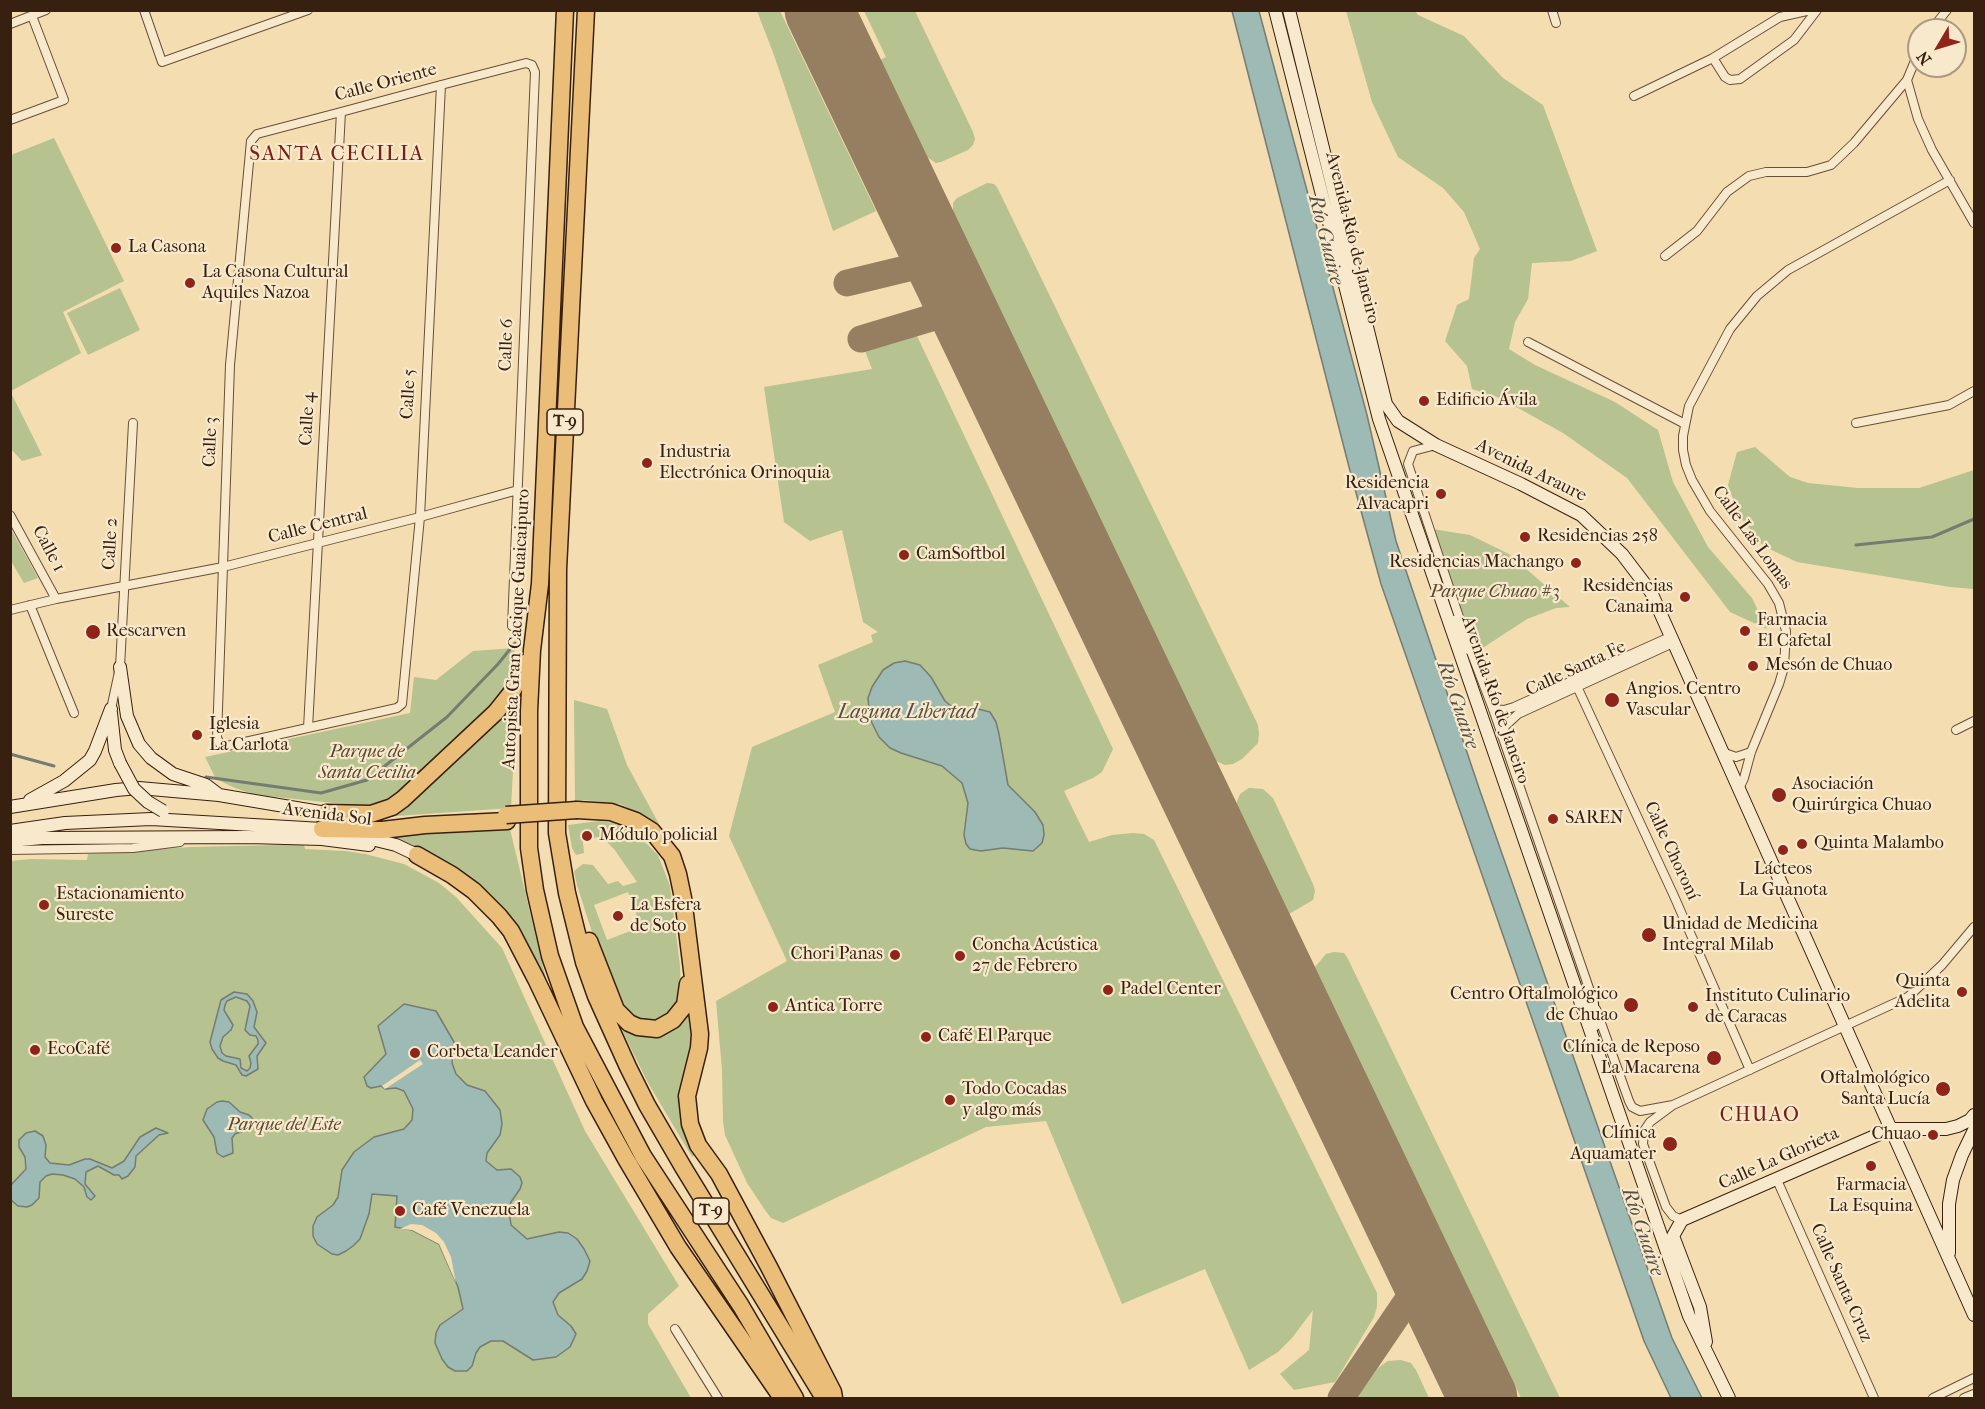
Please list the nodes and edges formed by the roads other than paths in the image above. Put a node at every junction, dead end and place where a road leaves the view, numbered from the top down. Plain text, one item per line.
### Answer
1 (46, 10) edge
2 (144, 10) edge
3 (308, 10) edge
4 (565, 10) edge
5 (586, 10) edge
6 (1275, 10) edge
7 (1289, 10) edge
8 (1552, 10) edge
9 (1811, 10) edge
10 (1817, 10) edge
11 (32, 16) junction
12 (1556, 23) dead end
13 (10, 24) edge
14 (1713, 58) junction
15 (532, 65) joint
16 (1907, 80) joint
17 (441, 85) junction
18 (1634, 96) dead end
19 (341, 112) junction
20 (10, 120) edge
21 (252, 141) joint
22 (1950, 180) junction
23 (1974, 223) edge
24 (1665, 256) dead end
25 (1528, 342) dead end
26 (1974, 391) edge
27 (133, 423) dead end
28 (1856, 423) dead end
29 (1685, 424) junction
30 (1436, 445) junction
31 (518, 490) junction
32 (10, 515) edge
33 (420, 517) junction
34 (318, 543) junction
35 (223, 567) junction
36 (125, 586) junction
37 (1438, 592) junction
38 (56, 599) junction
39 (30, 605) junction
40 (10, 610) edge
41 (512, 626) dead end
42 (1673, 639) junction
43 (1469, 648) junction
44 (532, 650) junction
45 (120, 667) junction
46 (1576, 683) junction
47 (111, 709) junction
48 (1493, 709) junction
49 (74, 712) dead end
50 (1974, 721) edge
51 (308, 728) junction
52 (1956, 730) dead end
53 (1502, 737) junction
54 (1722, 752) junction
55 (1751, 752) junction
56 (1739, 789) junction
57 (219, 795) junction
58 (15, 806) edge
59 (576, 814) junction
60 (187, 820) junction
61 (324, 821) junction
62 (10, 831) edge
63 (199, 837) junction
64 (10, 841) edge
65 (10, 850) edge
66 (417, 855) junction
67 (567, 893) junction
68 (1974, 927) edge
69 (1591, 994) junction
70 (1845, 1027) junction
71 (1596, 1047) junction
72 (1750, 1070) junction
73 (1673, 1106) junction
74 (1973, 1122) edge
75 (1891, 1129) junction
76 (1778, 1180) junction
77 (1682, 1220) junction
78 (1950, 1263) junction
79 (1974, 1315) edge
80 (675, 1329) dead end
81 (1708, 1355) junction
82 (1974, 1378) edge
83 (1974, 1394) edge
84 (718, 1398) edge
85 (782, 1398) edge
86 (795, 1398) edge
87 (824, 1398) edge
88 (834, 1398) edge
89 (1729, 1398) edge
90 (1874, 1398) edge
91 (1933, 1398) edge
92 (1964, 1398) edge

1 - 11 street
2 - 3 street
4 - 44 highway, Autopista Gran Cacique Guaicaipuro / T-9
5 - 67 highway, Autopista Gran Cacique Guaicaipuro / T-9
6 - 37 street, Avenida Río de Janeiro
7 - 30 street, Avenida Río de Janeiro
8 - 12 street
9 - 14 street
10 - 14 street
11 - 13 street
11 - 20 street
14 - 18 street
15 - 17 street, Calle Oriente
15 - 31 street, Calle 6
16 - 22 street
16 - 24 street
17 - 19 street, Calle Oriente
17 - 33 street, Calle 5
19 - 21 street, Calle Oriente
19 - 34 street, Calle 4
21 - 35 street, Calle 3
22 - 23 street
22 - 29 street, Calle Las Lomas
25 - 29 street
26 - 28 street
27 - 36 street, Calle 2
29 - 55 street, Calle Las Lomas
30 - 42 street, Avenida Araure
30 - 43 street, Avenida Río de Janeiro
31 - 33 street, Calle Central
31 - 41 street, Calle 6
32 - 38 street, Calle 1
33 - 34 street, Calle Central
33 - 51 street, Calle 5
34 - 35 street, Calle Central
34 - 51 street, Calle 4
35 - 36 street, Calle Central
35 - 51 street, Calle 3
36 - 38 street, Calle Central
36 - 45 street, Calle 2
37 - 43 street
37 - 71 street, Avenida Río de Janeiro
38 - 39 street, Calle Central
39 - 40 street, Calle Central
39 - 49 street
42 - 46 street, Calle Santa Fe
42 - 54 street, Avenida Araure
43 - 48 street, Avenida Río de Janeiro
44 - 61 highway
44 - 86 highway, Autopista Gran Cacique Guaicaipuro / T-9
45 - 47 street
45 - 57 street
46 - 48 street, Calle Santa Fe
46 - 53 street, Calle Santa Fe
46 - 72 street, Calle Choroní
47 - 58 street
47 - 60 street, bridge
48 - 53 street, Avenida Río de Janeiro
50 - 52 street
53 - 69 street, Avenida Río de Janeiro
54 - 55 street
54 - 56 street, Avenida Araure
55 - 56 street, Calle Las Lomas
56 - 70 street, Avenida Araure
57 - 58 street, Avenida Sol
57 - 61 street, Avenida Sol
59 - 61 highway, bridge
59 - 67 highway
59 - 88 highway
60 - 61 street, Avenida Sol
60 - 62 street, Avenida Sol
61 - 66 street, Avenida Sol
63 - 64 street, Avenida Sol
63 - 65 street, Avenida Sol
63 - 66 street, Avenida Sol
66 - 85 highway
67 - 87 highway, Autopista Gran Cacique Guaicaipuro / T-9
68 - 70 street
69 - 71 street
69 - 73 street, Avenida Río de Janeiro
70 - 72 street
70 - 75 street, Avenida Araure
71 - 81 street, Avenida Río de Janeiro
72 - 73 street
73 - 77 street
74 - 75 street
74 - 78 street
75 - 76 street, Calle La Glorieta
75 - 78 street, Avenida Araure
76 - 77 street, Calle La Glorieta
76 - 90 street, Calle Santa Cruz
77 - 81 street, Avenida Río de Janeiro
78 - 79 street, Avenida Araure
80 - 84 street
81 - 89 street, Avenida Río de Janeiro
82 - 91 street
83 - 92 street

